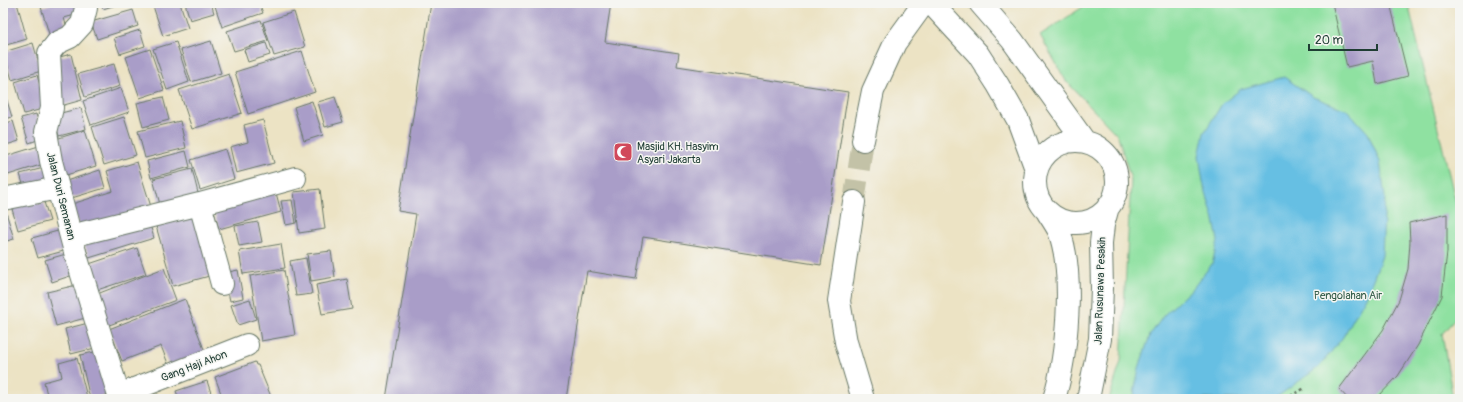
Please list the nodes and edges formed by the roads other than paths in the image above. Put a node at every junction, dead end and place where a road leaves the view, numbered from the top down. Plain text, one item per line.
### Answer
1 (86, 3) edge
2 (924, 3) edge
3 (931, 3) edge
4 (980, 3) edge
5 (863, 140) tunnel mouth
6 (1086, 142) junction
7 (1036, 169) junction
8 (295, 178) dead end
9 (58, 188) junction
10 (3, 199) edge
11 (854, 202) tunnel mouth
12 (200, 204) junction
13 (1108, 207) junction
14 (1048, 213) junction
15 (71, 236) junction
16 (222, 284) dead end
17 (247, 345) dead end
18 (120, 397) edge
19 (863, 399) edge
20 (1054, 399) edge
21 (1088, 399) edge

1 - 9 street, Jalan Duri Semanan
2 - 5 street
3 - 7 street
4 - 6 street
6 - 7 street
6 - 13 street
7 - 14 street
8 - 12 street
9 - 10 street
9 - 15 street, Jalan Duri Semanan
11 - 19 street
12 - 15 street
12 - 16 street
13 - 14 street
13 - 21 street, Jalan Rusunawa Pesakih
14 - 20 street
15 - 18 street, Jalan Duri Semanan
17 - 18 street, Gang Haji Ahon

